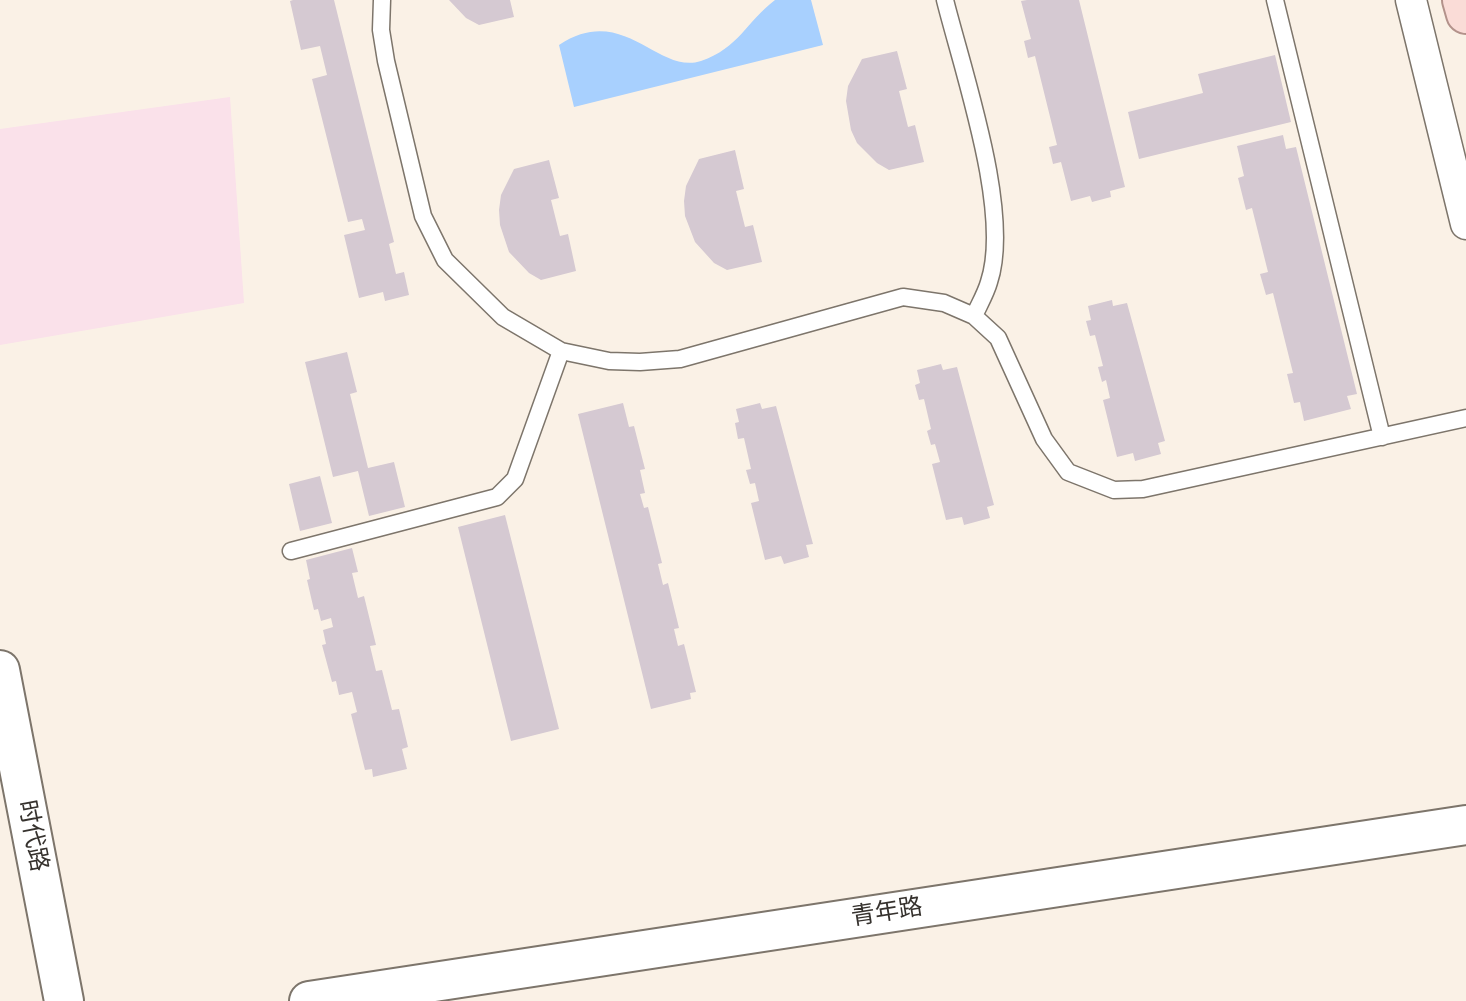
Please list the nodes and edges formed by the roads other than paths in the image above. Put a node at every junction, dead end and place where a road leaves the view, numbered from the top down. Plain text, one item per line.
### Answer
1 (383, 0) edge
2 (945, 0) edge
3 (1275, 0) edge
4 (1411, 0) edge
5 (1462, 0) edge
6 (1466, 15) edge
7 (1466, 225) edge
8 (974, 316) junction
9 (561, 351) junction
10 (1466, 418) edge
11 (1382, 437) junction
12 (291, 551) dead end
13 (0, 670) edge
14 (1466, 825) edge
15 (375, 996) edge
16 (64, 1001) edge
17 (309, 1001) edge

1 - 9 lane
2 - 8 lane
3 - 11 lane
4 - 7 street
5 - 6 main road
8 - 9 lane
8 - 11 lane
9 - 12 lane
10 - 11 lane
13 - 16 street, 时代路
14 - 15 street, 青年路
15 - 17 street, 青年路

